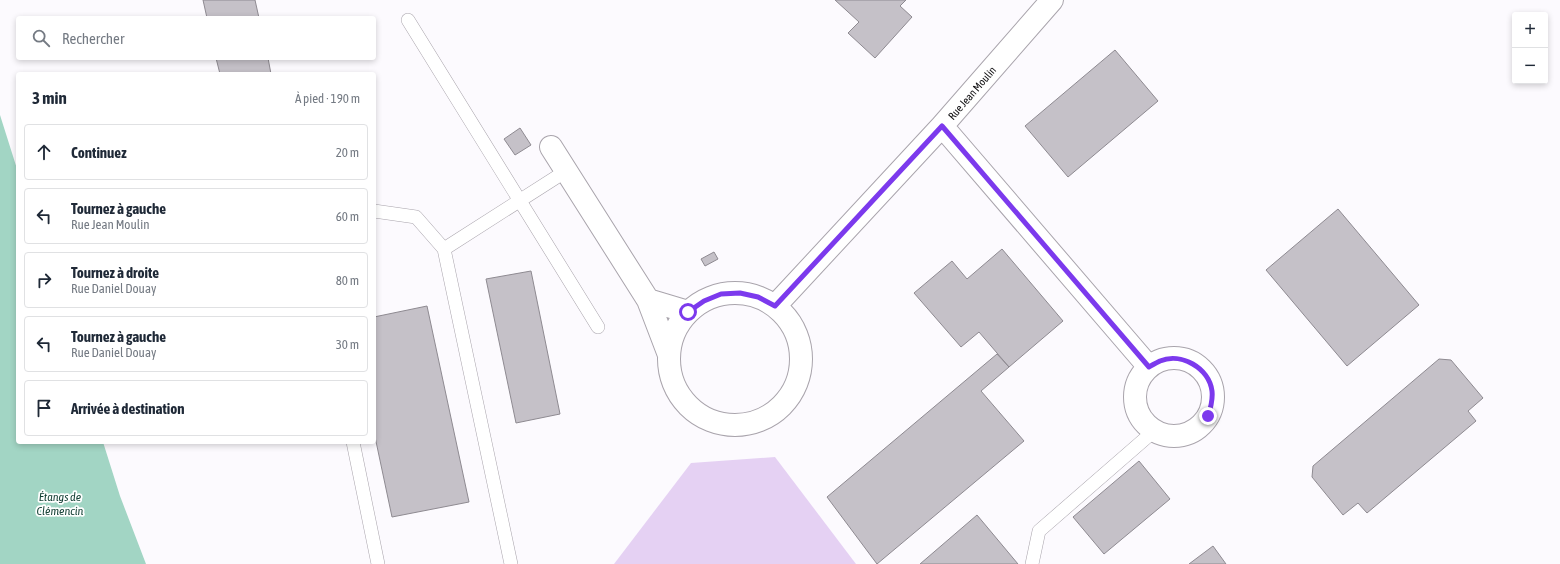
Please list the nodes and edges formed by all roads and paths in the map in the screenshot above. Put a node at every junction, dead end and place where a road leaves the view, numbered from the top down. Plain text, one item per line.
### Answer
1 (1052, 0) edge
2 (408, 20) dead end
3 (942, 126) junction
4 (551, 147) dead end
5 (566, 171) junction
6 (520, 201) junction
7 (376, 211) edge
8 (444, 248) junction
9 (648, 300) junction
10 (775, 306) junction
11 (688, 312) junction
12 (598, 326) dead end
13 (669, 355) junction
14 (1149, 367) junction
15 (1154, 431) junction
16 (353, 444) edge
17 (378, 564) edge
18 (510, 564) edge
19 (1032, 564) edge

1 - 3 street, Rue Jean Moulin
2 - 6 lane
3 - 10 street, Rue Jean Moulin
3 - 14 street
4 - 5 street
5 - 6 lane
5 - 9 street
6 - 8 lane
6 - 12 lane
7 - 8 lane
8 - 18 lane
9 - 11 street
9 - 13 street
10 - 11 street
10 - 13 street
11 - 13 street
14 - 15 street
14 - 15 street
15 - 19 lane
16 - 17 lane

